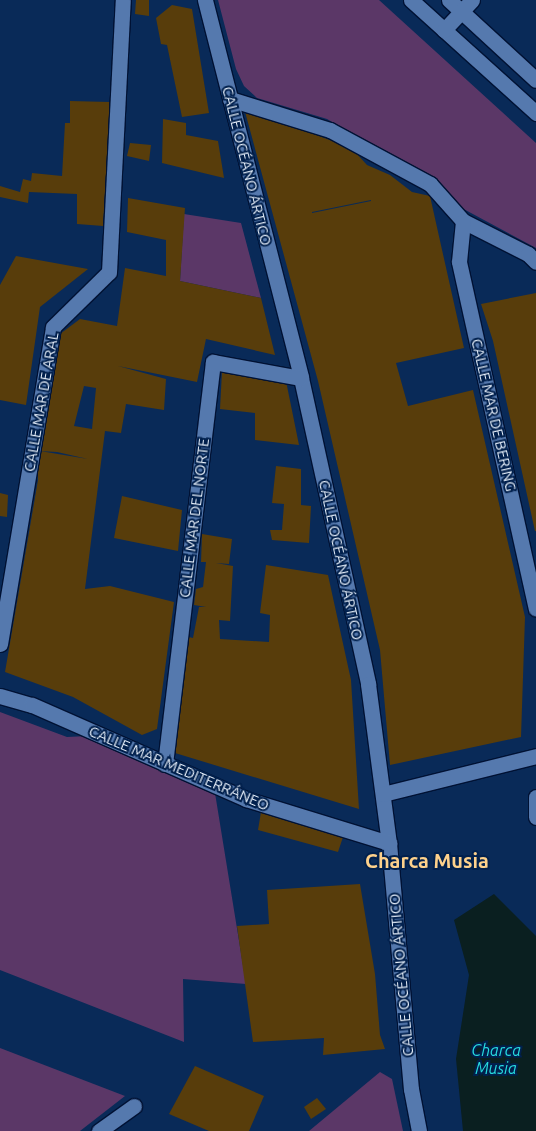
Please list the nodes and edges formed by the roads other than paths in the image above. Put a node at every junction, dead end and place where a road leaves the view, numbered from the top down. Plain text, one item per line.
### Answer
1 (123, 0) edge
2 (205, 0) edge
3 (411, 0) edge
4 (449, 0) edge
5 (472, 0) edge
6 (462, 12) junction
7 (444, 30) junction
8 (536, 80) edge
9 (230, 99) junction
10 (536, 113) edge
11 (463, 221) junction
12 (536, 262) edge
13 (301, 378) junction
14 (536, 609) edge
15 (0, 644) edge
16 (0, 696) edge
17 (536, 756) edge
18 (165, 764) junction
19 (382, 794) junction
20 (536, 797) edge
21 (536, 817) edge
22 (389, 843) junction
23 (134, 1106) dead end
24 (99, 1131) edge
25 (419, 1131) edge

1 - 15 street, CALLE MAR DE ARAL
2 - 9 street, CALLE OCÉANO ÁRTICO
3 - 7 street
4 - 6 street
5 - 6 street
6 - 7 street
6 - 8 street
7 - 10 street
9 - 11 street
9 - 13 street, CALLE OCÉANO ÁRTICO
11 - 12 street
11 - 14 street, CALLE MAR DE BERING
13 - 18 street, CALLE MAR DEL NORTE
13 - 19 street, CALLE OCÉANO ÁRTICO
16 - 18 street, CALLE MAR MEDITERRÁNEO
17 - 19 street
18 - 22 street, CALLE MAR MEDITERRÁNEO
19 - 22 street, CALLE OCÉANO ÁRTICO
20 - 21 street
22 - 25 street, CALLE OCÉANO ÁRTICO
23 - 24 street

